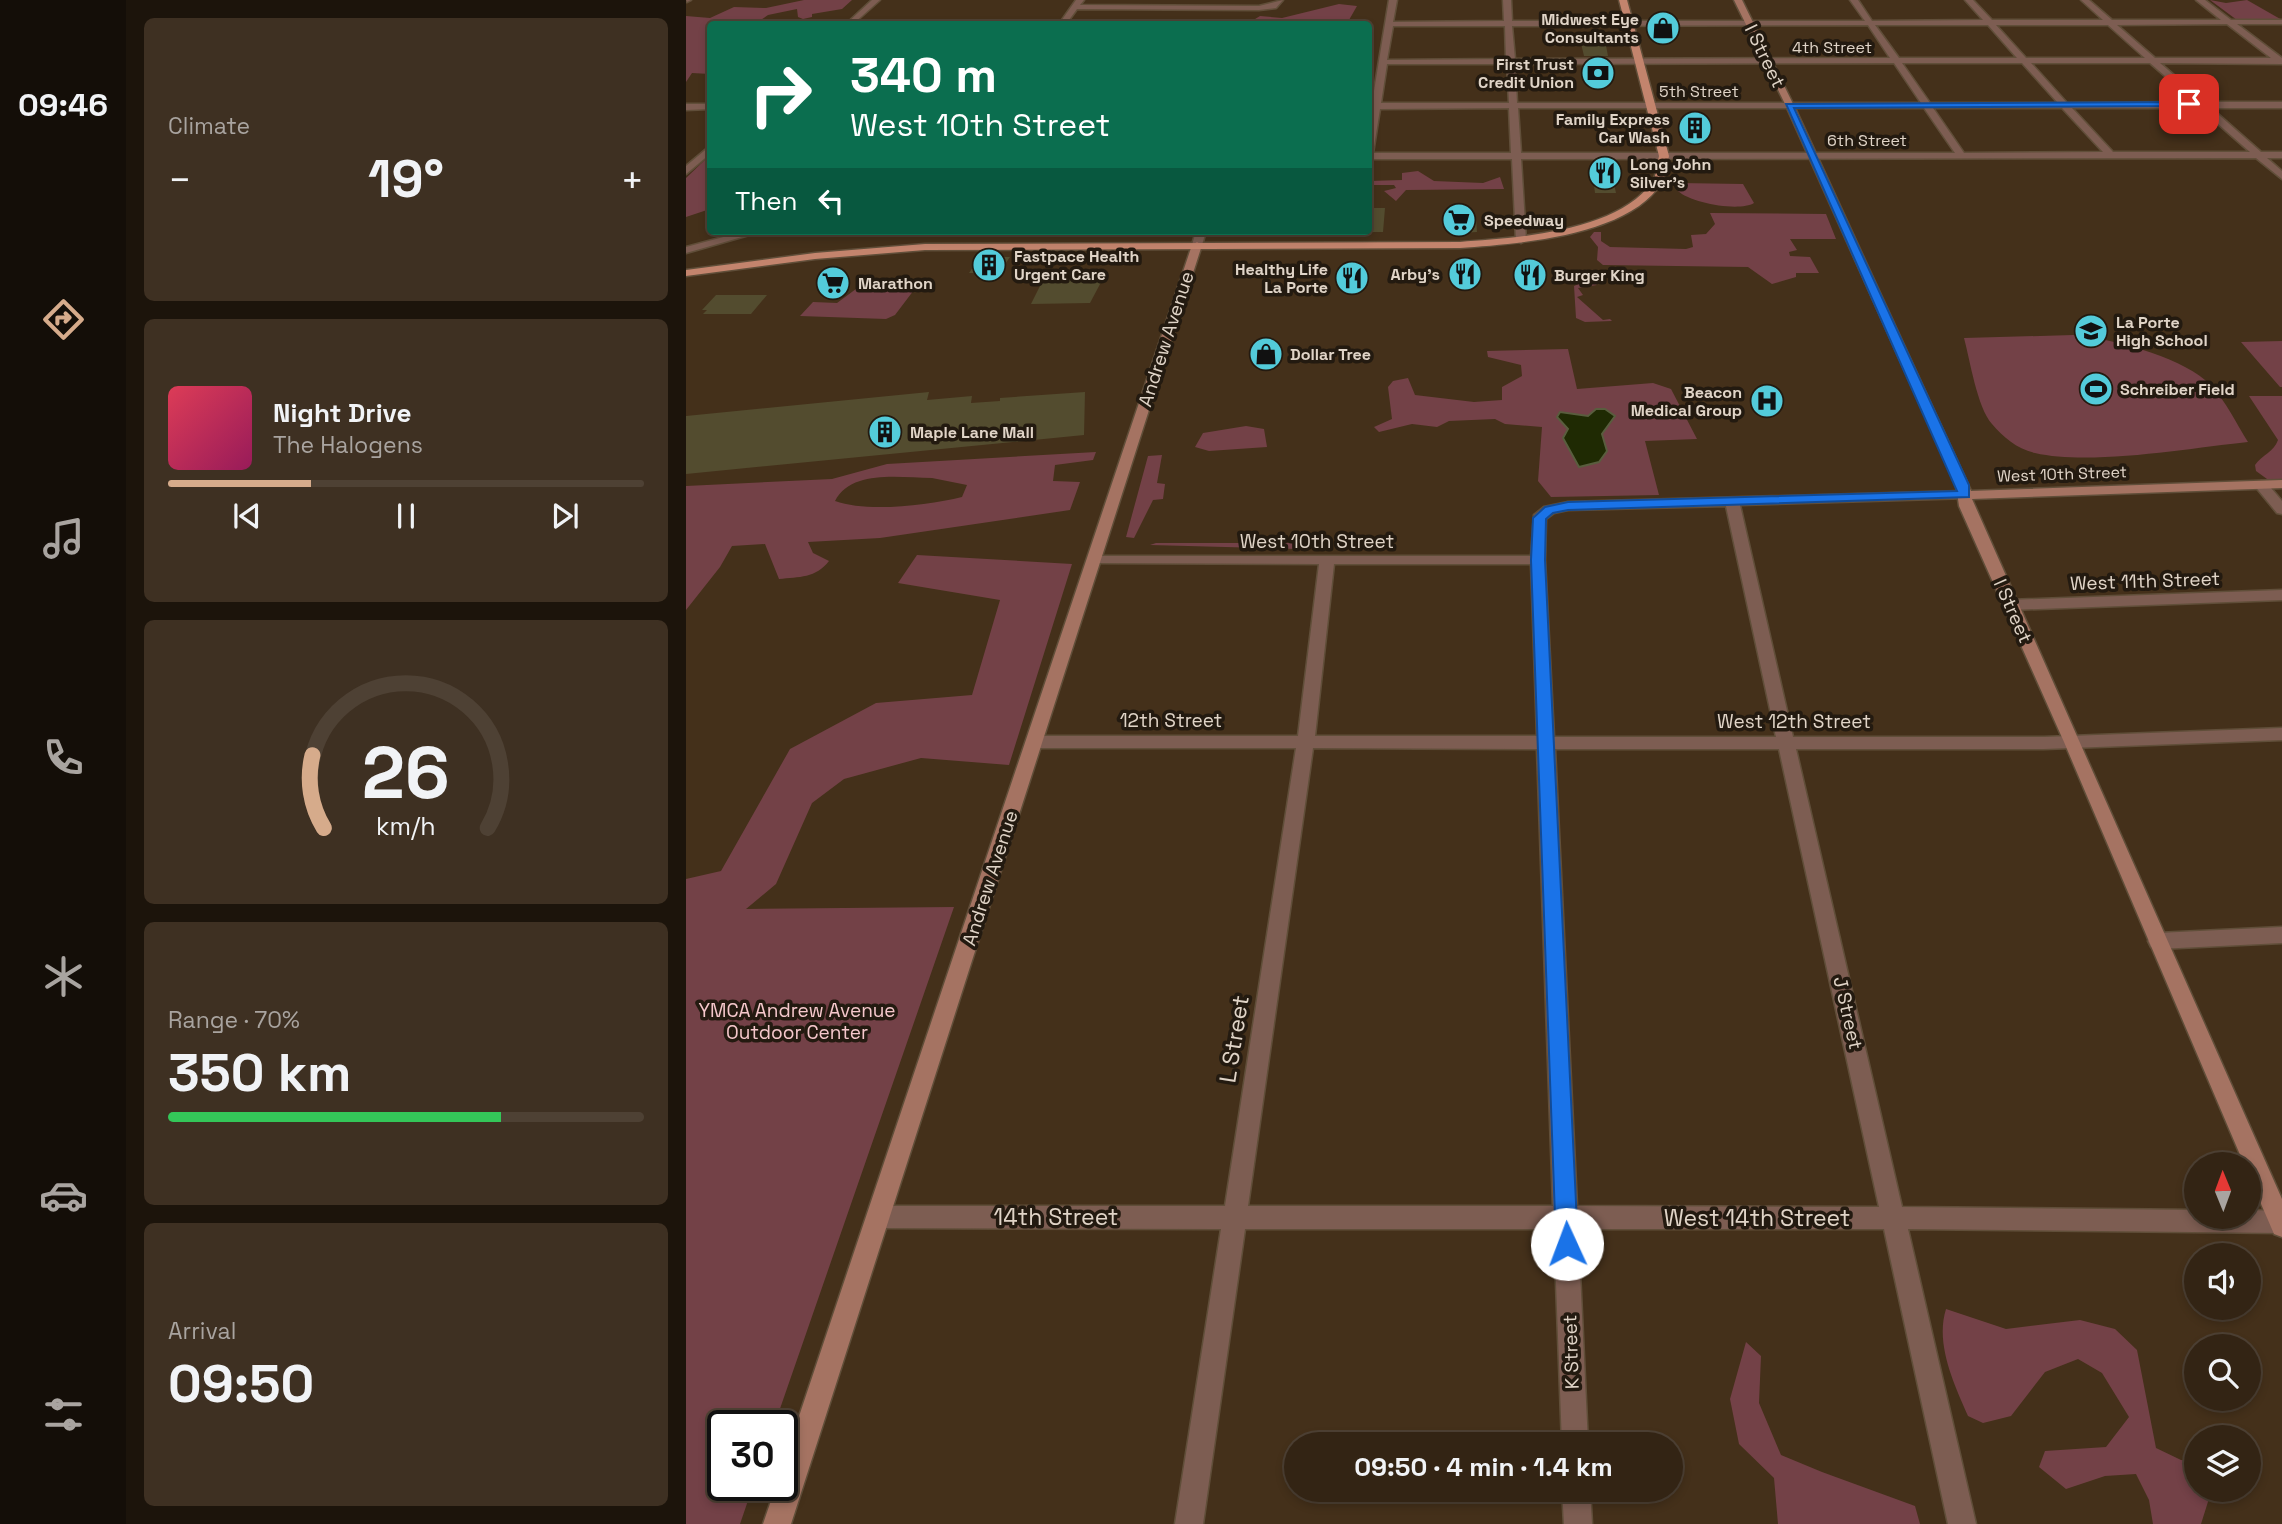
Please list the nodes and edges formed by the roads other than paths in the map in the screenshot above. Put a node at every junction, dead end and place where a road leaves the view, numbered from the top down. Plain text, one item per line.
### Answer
1 (876, 0) edge
2 (1279, 0) edge
3 (1393, 0) edge
4 (1507, 0) edge
5 (1623, 0) edge
6 (1738, 0) edge
7 (1854, 0) edge
8 (1969, 0) edge
9 (2085, 0) edge
10 (2200, 0) edge
11 (1078, 3) edge
12 (852, 21) edge
13 (1064, 21) edge
14 (2110, 22) junction
15 (2230, 22) junction
16 (2282, 22) edge
17 (1508, 23) junction
18 (1629, 23) junction
19 (1749, 23) junction
20 (1870, 23) junction
21 (1990, 23) junction
22 (1389, 24) junction
23 (1639, 61) junction
24 (1768, 61) junction
25 (1897, 61) junction
26 (2025, 61) junction
27 (2152, 61) junction
28 (2281, 61) edge
29 (1382, 62) junction
30 (1511, 62) junction
31 (1372, 69) dead end
32 (2201, 104) junction
33 (1652, 105) junction
34 (1789, 105) junction
35 (1927, 105) junction
36 (2064, 105) junction
37 (2282, 105) edge
38 (1372, 106) edge
39 (1514, 106) junction
40 (686, 107) edge
41 (707, 107) edge
42 (707, 152) edge
43 (1372, 155) edge
44 (2110, 155) junction
45 (2258, 155) junction
46 (2282, 155) edge
47 (1516, 156) junction
48 (1664, 156) junction
49 (1811, 156) junction
50 (1962, 156) junction
51 (686, 171) edge
52 (2282, 176) edge
53 (743, 235) edge
54 (1200, 235) edge
55 (1521, 240) junction
56 (1197, 245) junction
57 (686, 250) edge
58 (686, 273) edge
59 (2282, 484) edge
60 (2261, 485) junction
61 (1964, 495) junction
62 (1732, 502) junction
63 (1549, 510) joint
64 (2282, 510) edge
65 (1095, 559) junction
66 (1538, 560) junction
67 (1327, 561) junction
68 (2282, 595) edge
69 (2010, 605) junction
70 (2282, 734) edge
71 (1306, 740) junction
72 (1035, 742) junction
73 (1547, 742) junction
74 (1786, 742) junction
75 (2073, 742) junction
76 (2282, 935) edge
77 (2158, 941) junction
78 (879, 1217) junction
79 (1233, 1217) junction
80 (1895, 1218) junction
81 (1566, 1219) junction
82 (2281, 1224) edge
83 (1575, 1432) edge
84 (1577, 1502) edge
85 (777, 1524) edge
86 (1189, 1524) edge
87 (1578, 1524) edge
88 (1962, 1524) edge

1 - 12 street
2 - 11 street
3 - 22 street
4 - 17 street
5 - 18 main road
6 - 19 street, I Street
7 - 20 street
8 - 21 street
9 - 14 street
10 - 15 street
11 - 13 street
14 - 15 street
14 - 21 street
14 - 27 street
15 - 16 street
15 - 28 street
17 - 18 street
17 - 22 street
17 - 30 street
18 - 19 street
18 - 23 main road
19 - 20 street
19 - 24 street, I Street
20 - 21 street
20 - 25 street
21 - 26 street
22 - 29 street
23 - 24 street, 4th Street
23 - 30 street, 4th Street
23 - 33 main road
24 - 25 street, 4th Street
24 - 34 street, I Street
25 - 26 street, 4th Street
25 - 35 street
26 - 27 street, 4th Street
26 - 36 street
27 - 28 street, 4th Street
27 - 32 street
29 - 30 street, 4th Street
29 - 31 street
29 - 38 street
30 - 39 street
32 - 36 street, 5th Street
32 - 37 street, 5th Street
32 - 45 street
33 - 34 street, 5th Street
33 - 39 street, 5th Street
33 - 48 main road
34 - 35 street, 5th Street
34 - 49 street, I Street
35 - 36 street, 5th Street
35 - 50 street
36 - 44 street
38 - 39 street, 5th Street
39 - 47 street
40 - 41 street
42 - 51 street
43 - 47 street, 6th Street
44 - 45 street, 6th Street
44 - 50 street, 6th Street
45 - 46 street, 6th Street
45 - 52 street
47 - 48 street, 6th Street
47 - 55 street
48 - 49 street, 6th Street
48 - 55 main road
49 - 50 street, 6th Street
49 - 61 street, I Street
53 - 57 street
54 - 56 street, Andrew Avenue
55 - 56 main road
56 - 58 main road
56 - 65 street, Andrew Avenue
59 - 60 street, West 10th Street
60 - 61 street, West 10th Street
60 - 64 street
61 - 62 street, West 10th Street
61 - 69 street, I Street
62 - 63 street, West 10th Street
62 - 74 street, J Street
63 - 66 street, K Street
65 - 67 street, West 10th Street
65 - 72 street, Andrew Avenue
66 - 67 street, West 10th Street
66 - 73 street, K Street
67 - 71 street, L Street
68 - 69 street, West 11th Street
69 - 75 street, I Street
70 - 75 street, West 12th Street
71 - 72 street, 12th Street
71 - 73 street, West 12th Street
71 - 79 street, L Street
72 - 78 street, Andrew Avenue
73 - 74 street, West 12th Street
73 - 81 street, K Street
74 - 75 street, West 12th Street
74 - 80 street, J Street
75 - 77 street, I Street
76 - 77 street
77 - 82 street, I Street
78 - 79 street, 14th Street
78 - 85 street, Andrew Avenue
79 - 81 street, West 14th Street
79 - 86 street, L Street
80 - 81 street, West 14th Street
80 - 82 street, West 14th Street
80 - 88 street, J Street
81 - 83 street, K Street
84 - 87 street

